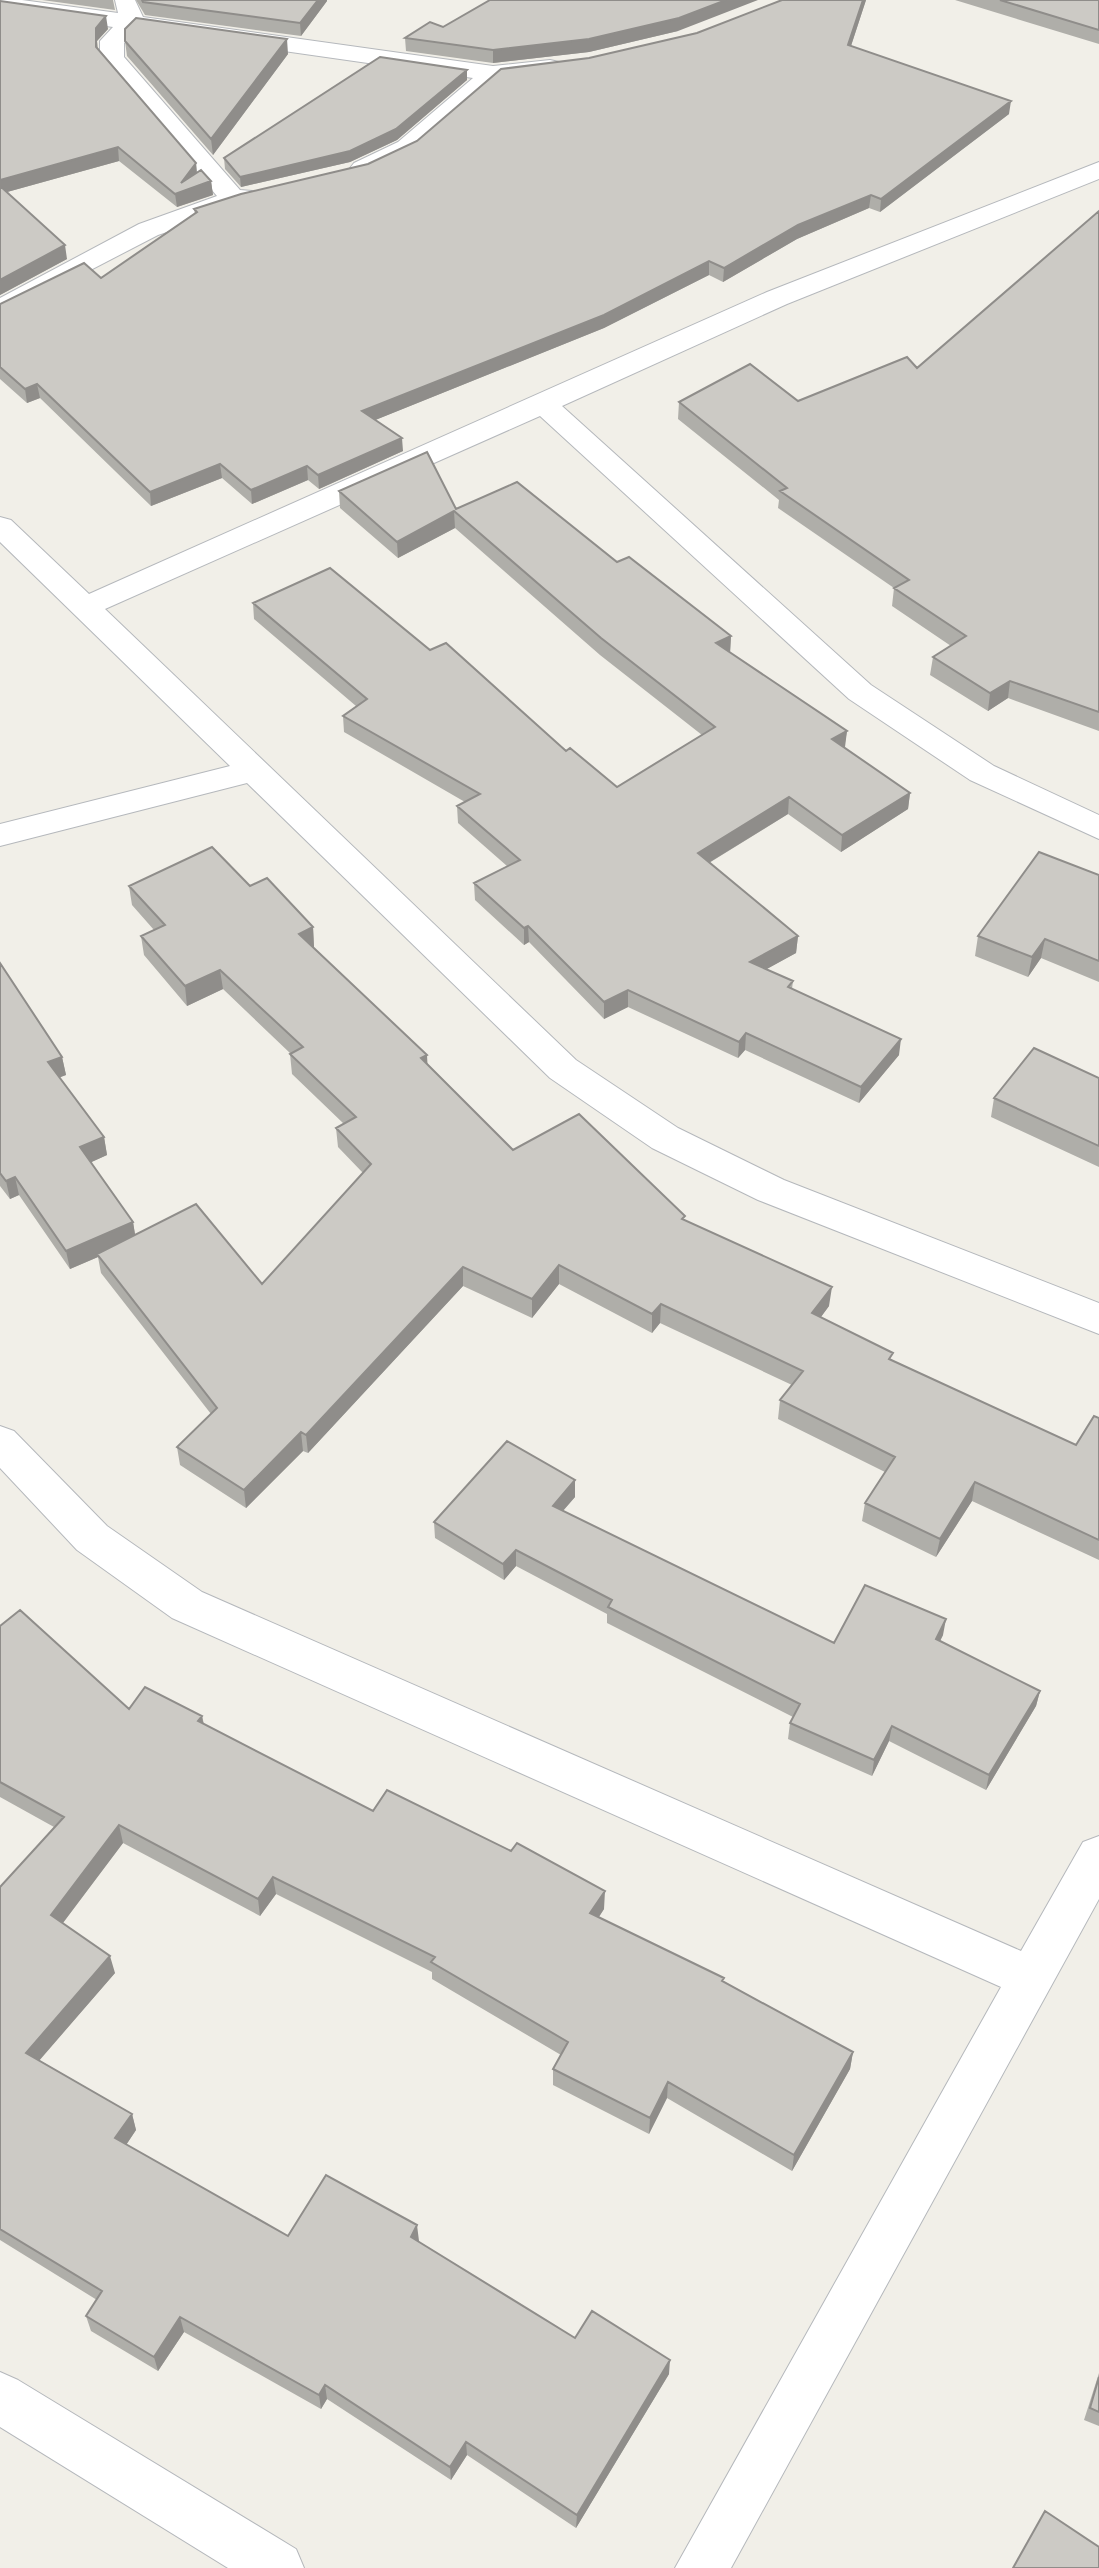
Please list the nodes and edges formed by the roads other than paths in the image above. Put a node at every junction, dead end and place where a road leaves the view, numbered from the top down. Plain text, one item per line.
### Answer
1 (0, 4) edge
2 (128, 10) edge
3 (575, 64) edge
4 (493, 73) junction
5 (1099, 170) edge
6 (334, 176) edge
7 (271, 191) edge
8 (234, 199) junction
9 (0, 309) edge
10 (542, 404) junction
11 (0, 526) edge
12 (85, 607) junction
13 (255, 770) junction
14 (1099, 828) edge
15 (0, 835) edge
16 (1099, 1319) edge
17 (0, 1442) edge
18 (1099, 1856) edge
19 (1031, 1979) junction
20 (0, 2398) edge
21 (276, 2568) edge
22 (702, 2568) edge

1 - 2 street
2 - 4 street
2 - 8 street
3 - 4 street
4 - 6 street
5 - 10 street
7 - 8 street
8 - 9 street
10 - 12 street
10 - 14 street
11 - 12 street
12 - 13 street
13 - 15 street
13 - 16 street
17 - 19 street
18 - 19 street
19 - 22 street
20 - 21 street

